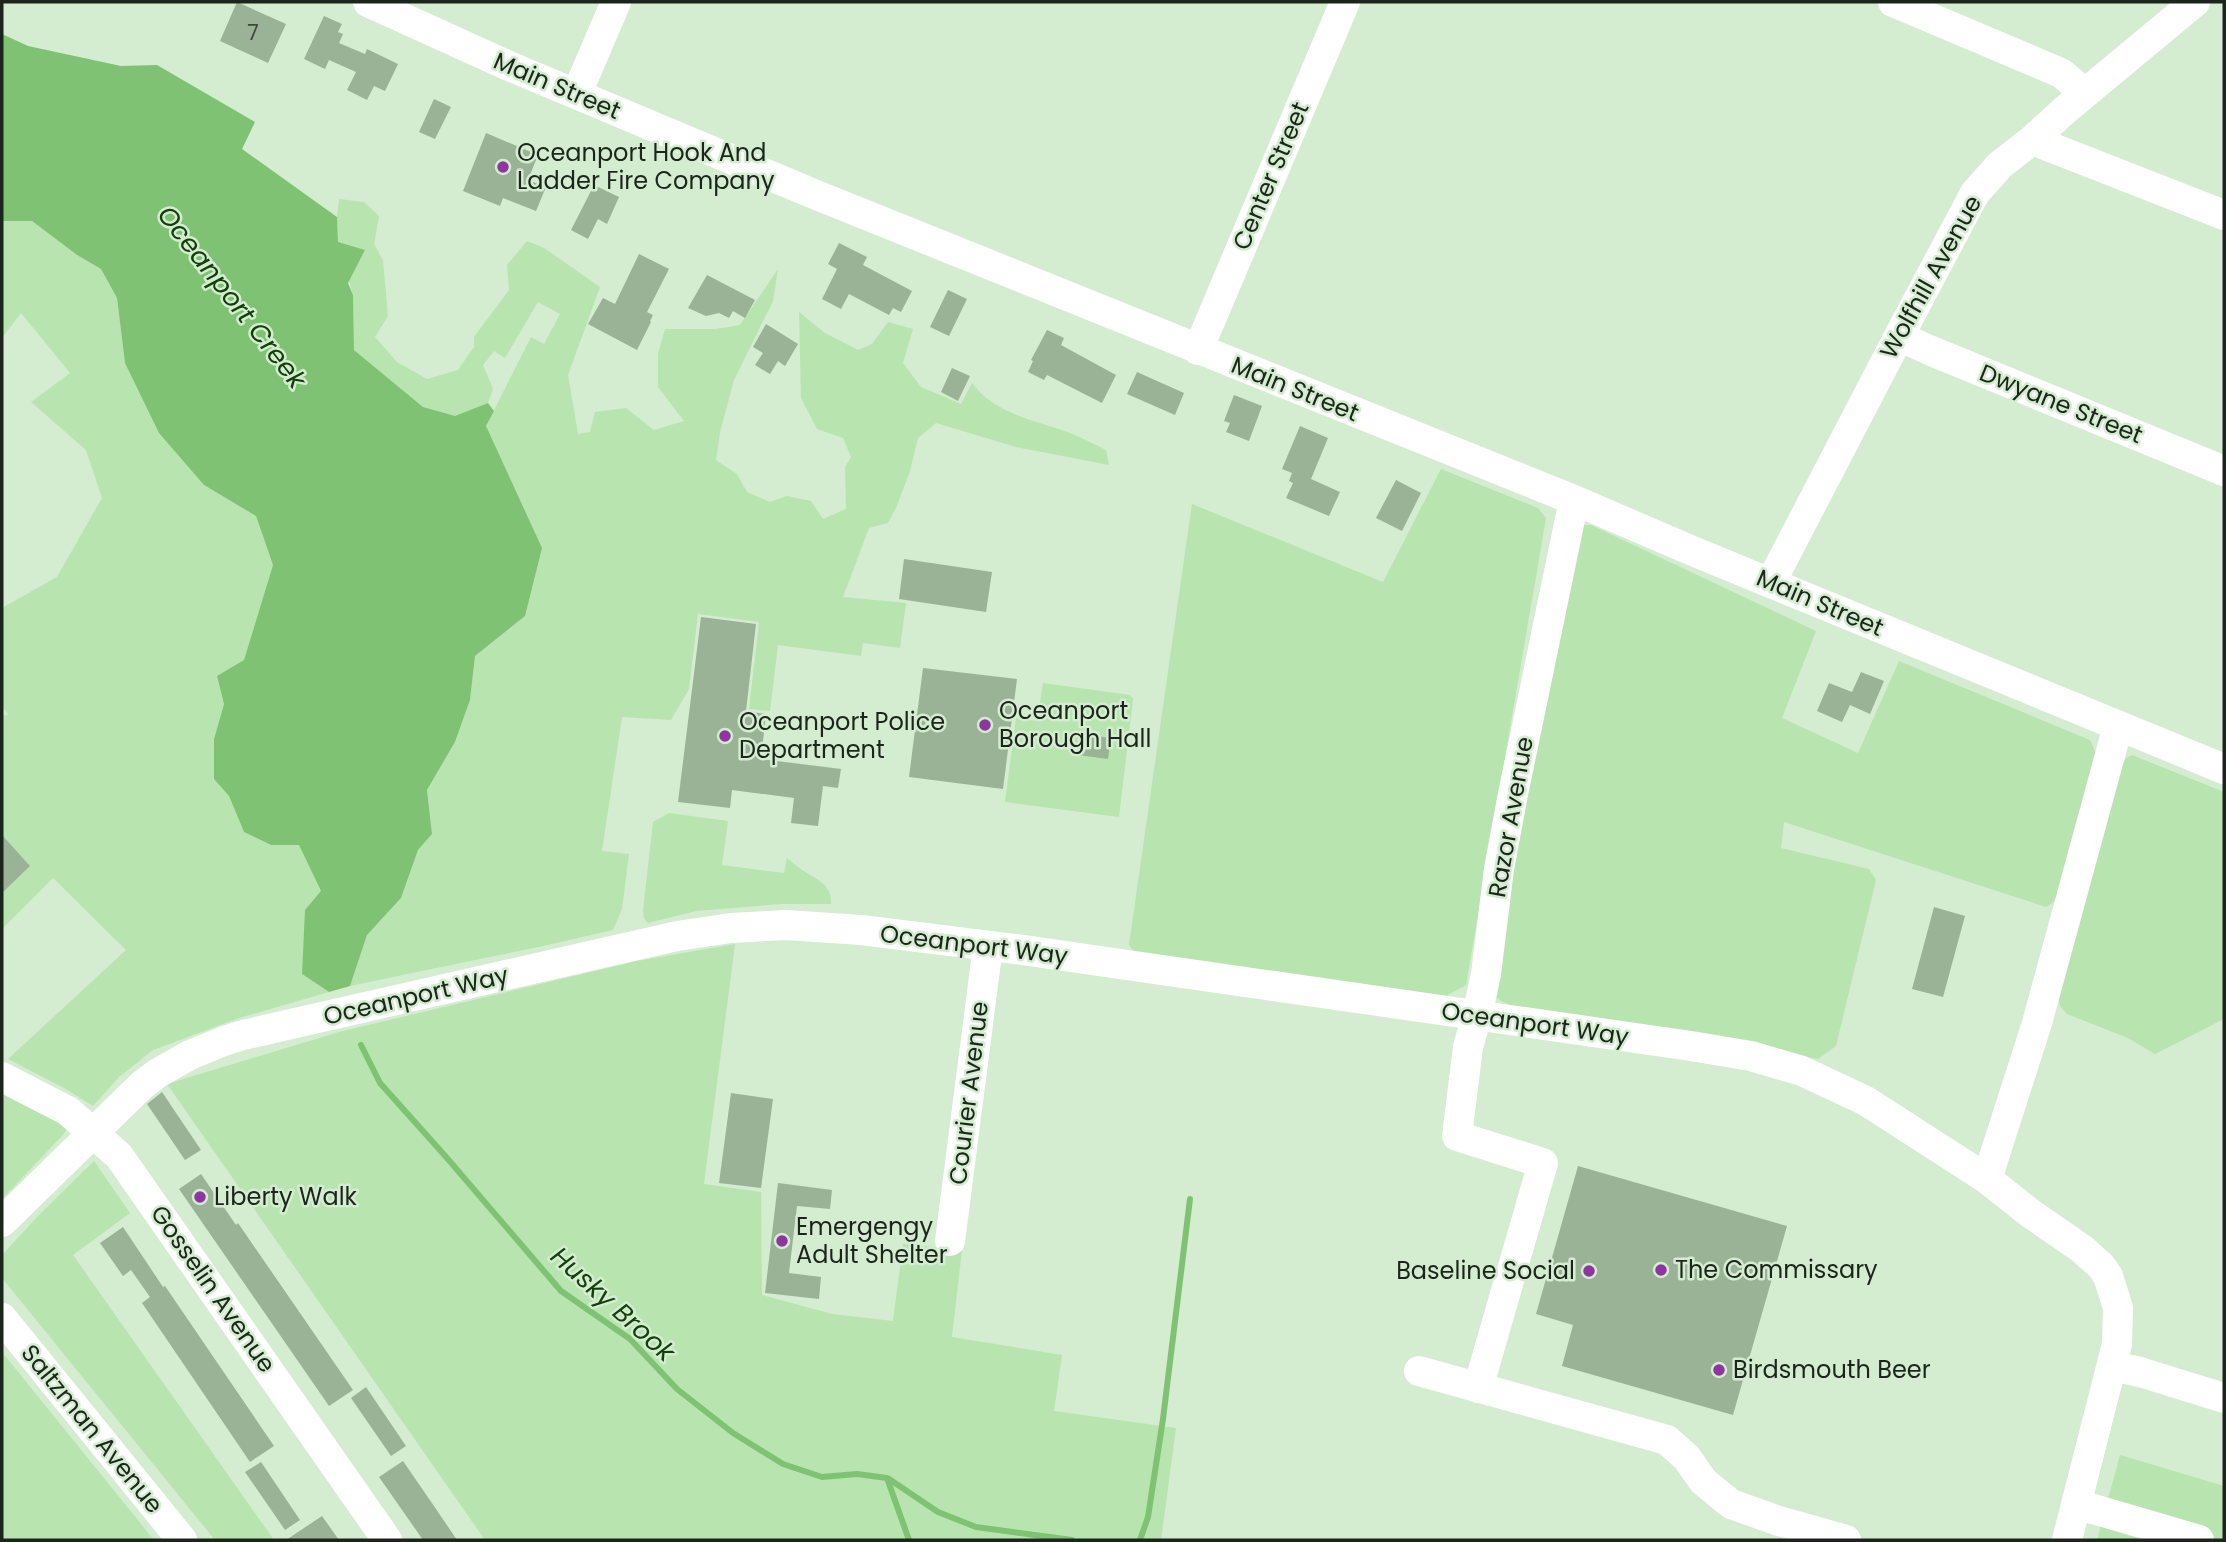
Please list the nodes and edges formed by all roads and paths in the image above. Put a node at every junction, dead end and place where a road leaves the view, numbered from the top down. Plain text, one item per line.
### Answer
1 (368, 2) edge
2 (616, 2) edge
3 (1345, 2) edge
4 (1893, 2) edge
5 (2195, 2) edge
6 (577, 93) junction
7 (2085, 93) junction
8 (2032, 140) junction
9 (2224, 215) edge
10 (1899, 335) junction
11 (1198, 350) junction
12 (2224, 471) edge
13 (1574, 500) junction
14 (1771, 582) junction
15 (2118, 726) junction
16 (2224, 769) edge
17 (988, 946) junction
18 (1477, 1016) junction
19 (2, 1077) edge
20 (94, 1133) junction
21 (1987, 1179) junction
22 (2, 1222) edge
23 (950, 1241) dead end
24 (2, 1318) edge
25 (2112, 1366) junction
26 (1419, 1371) dead end
27 (1478, 1388) junction
28 (2224, 1398) edge
29 (2076, 1504) junction
30 (1776, 1531) edge
31 (182, 1540) edge
32 (387, 1540) edge
33 (1846, 1540) edge
34 (2067, 1540) edge
35 (2199, 1540) edge

1 - 6 street, Main Street
2 - 6 street
3 - 11 street, Center Street
4 - 7 street
5 - 7 street, Wolfhill Avenue
6 - 11 street, Main Street
7 - 8 street, Wolfhill Avenue
8 - 9 street
8 - 10 street, Wolfhill Avenue
10 - 12 street, Dwyane Street
10 - 14 street, Wolfhill Avenue
11 - 13 street, Main Street
13 - 14 street, Main Street
13 - 18 street, Razor Avenue
14 - 15 street, Main Street
15 - 16 street, Main Street
15 - 21 street
17 - 18 street, Oceanport Way
17 - 20 street, Oceanport Way
17 - 23 street, Courier Avenue
18 - 21 street, Oceanport Way
18 - 27 street, Razor Avenue
19 - 20 street, Gosselin Avenue
20 - 22 street, Oceanport Way
20 - 32 street, Gosselin Avenue
21 - 25 street, Oceanport Way
24 - 31 street, Saltzman Avenue
25 - 28 street
25 - 29 street, Oceanport Way
26 - 27 street
27 - 30 street
29 - 34 street, Oceanport Way
29 - 35 street
30 - 33 street

